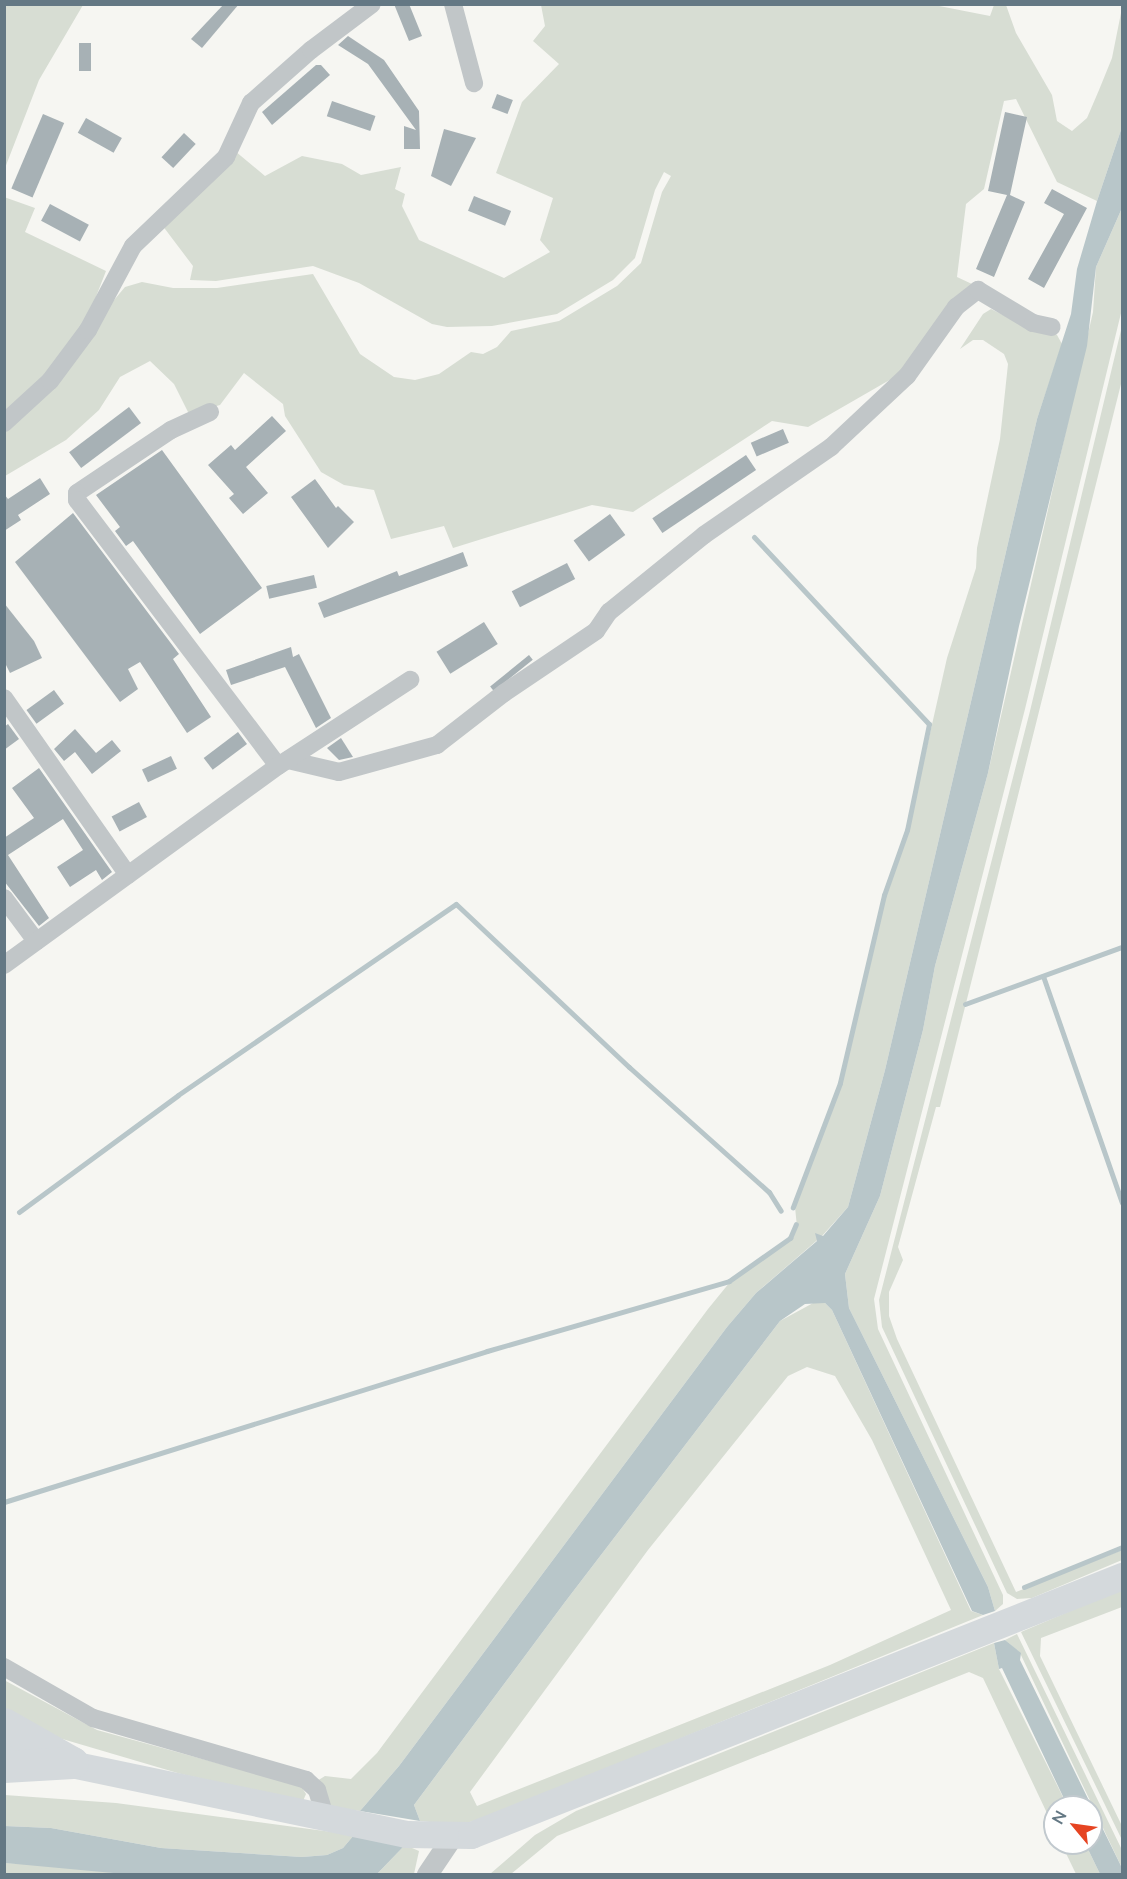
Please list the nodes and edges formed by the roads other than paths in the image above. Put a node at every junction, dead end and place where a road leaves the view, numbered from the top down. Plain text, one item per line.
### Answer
1 (372, 4) edge
2 (453, 4) edge
3 (474, 83) dead end
4 (1052, 327) dead end
5 (210, 412) dead end
6 (4, 423) edge
7 (410, 680) dead end
8 (4, 698) edge
9 (283, 763) junction
10 (128, 875) junction
11 (4, 898) edge
12 (36, 941) junction
13 (4, 965) edge
14 (1122, 1576) edge
15 (4, 1668) edge
16 (4, 1724) edge
17 (4, 1750) edge
18 (73, 1763) junction
19 (4, 1767) edge
20 (337, 1819) junction
21 (452, 1837) junction
22 (427, 1875) edge

1 - 6 street
2 - 3 street
4 - 9 street
5 - 9 street
7 - 9 street
8 - 10 street
9 - 10 street
10 - 12 street
11 - 12 street
12 - 13 street
14 - 21 main road
15 - 20 street
16 - 18 highway
17 - 18 main road
18 - 19 highway
18 - 20 main road
20 - 21 main road
21 - 22 street

